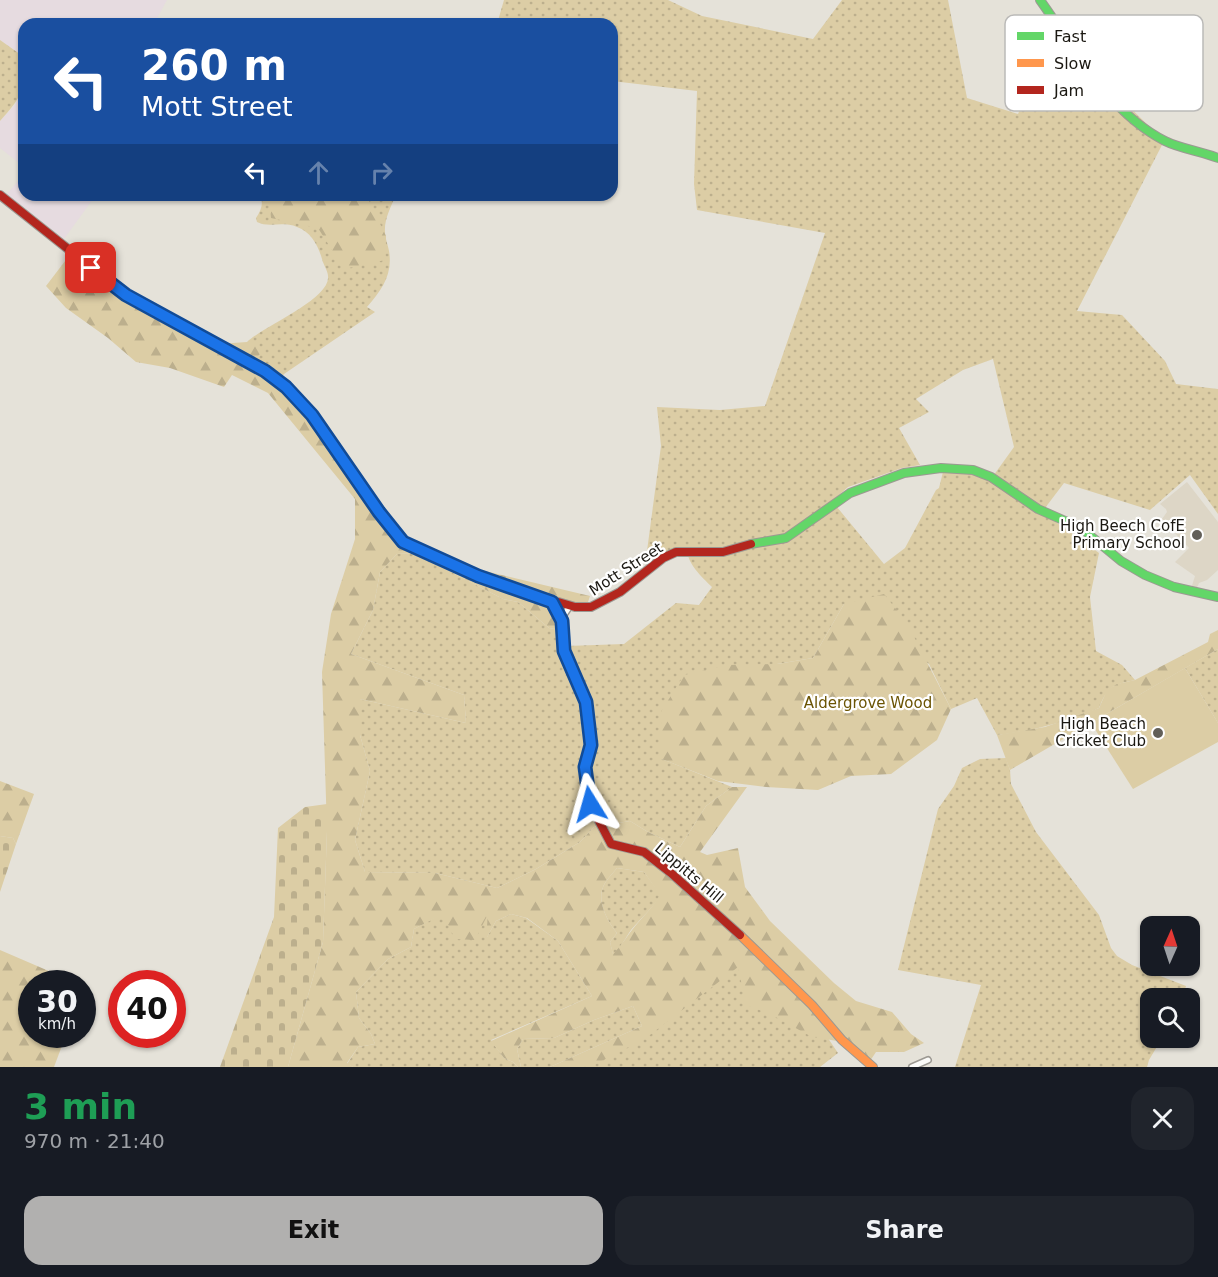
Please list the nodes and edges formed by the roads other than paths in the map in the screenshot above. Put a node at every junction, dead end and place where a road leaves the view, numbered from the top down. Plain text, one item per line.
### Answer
1 (1040, 0) edge
2 (1051, 15) edge
3 (1126, 111) edge
4 (1218, 158) edge
5 (0, 195) edge
6 (1218, 597) edge
7 (552, 602) junction
8 (570, 606) junction
9 (561, 619) junction
10 (928, 1060) dead end
11 (873, 1067) edge
12 (912, 1067) edge

1 - 2 street
3 - 4 street
5 - 7 street, Mott Street
6 - 8 street, Mott Street
7 - 8 street, Mott Street
7 - 9 street, Lippitts Hill
8 - 9 street
9 - 11 street, Lippitts Hill
10 - 12 street

